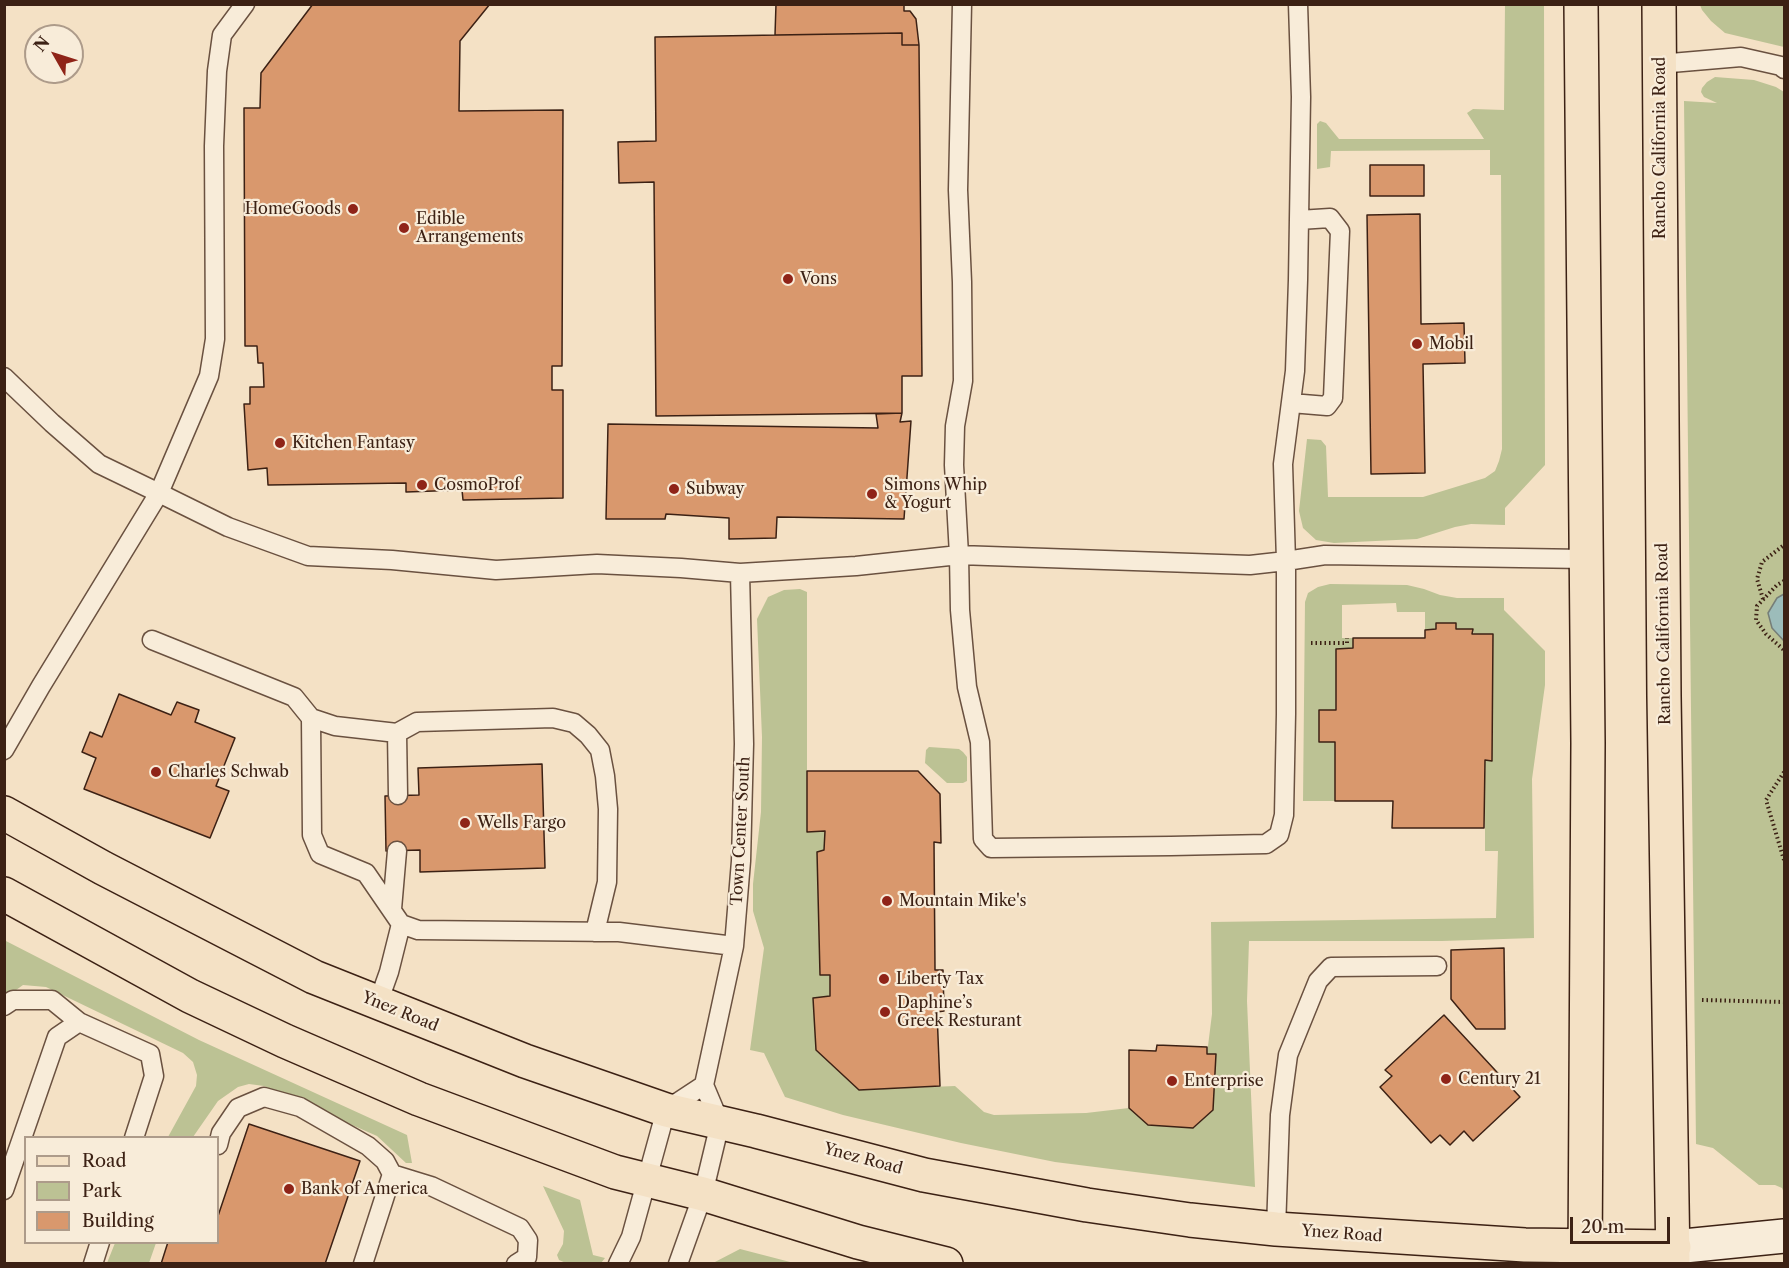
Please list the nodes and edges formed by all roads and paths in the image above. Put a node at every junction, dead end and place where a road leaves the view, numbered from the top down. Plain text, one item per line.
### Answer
1 (245, 4) edge
2 (962, 4) edge
3 (1298, 4) edge
4 (1581, 4) edge
5 (1659, 4) edge
6 (1659, 64) junction
7 (1785, 69) edge
8 (1299, 220) junction
9 (4, 377) edge
10 (1291, 403) junction
11 (159, 493) junction
12 (1785, 545) edge
13 (959, 555) junction
14 (1585, 559) junction
15 (1287, 561) junction
16 (740, 573) junction
17 (1785, 581) edge
18 (1763, 599) junction
19 (1347, 638) dead end
20 (152, 640) dead end
21 (1286, 643) junction
22 (1785, 650) edge
23 (312, 718) junction
24 (397, 733) junction
25 (4, 750) edge
26 (1785, 772) edge
27 (398, 795) dead end
28 (4, 813) edge
29 (397, 851) dead end
30 (1785, 860) edge
31 (4, 894) edge
32 (396, 917) junction
33 (595, 932) junction
34 (734, 946) junction
35 (1437, 966) dead end
36 (1701, 1000) dead end
37 (1785, 1002) edge
38 (378, 1003) junction
39 (4, 1006) edge
40 (79, 1022) junction
41 (704, 1085) junction
42 (666, 1110) junction
43 (720, 1123) junction
44 (134, 1136) edge
45 (219, 1141) edge
46 (392, 1174) junction
47 (647, 1179) junction
48 (4, 1190) edge
49 (703, 1194) junction
50 (1276, 1229) junction
51 (1785, 1236) edge
52 (99, 1244) edge
53 (855, 1253) edge
54 (1585, 1255) edge
55 (1674, 1255) edge
56 (93, 1263) edge
57 (363, 1263) edge
58 (516, 1263) edge
59 (618, 1263) edge
60 (678, 1263) edge
61 (946, 1263) edge

1 - 11 lane
2 - 13 lane
3 - 8 lane
4 - 14 main road
5 - 6 main road, Rancho California Road
6 - 7 lane
6 - 55 main road, Rancho California Road
8 - 10 lane
8 - 10 lane
9 - 11 lane
10 - 15 lane
11 - 16 lane
11 - 25 lane
12 - 18 path
13 - 15 lane
13 - 16 lane
13 - 21 lane
14 - 15 lane
14 - 54 main road
15 - 21 lane
16 - 34 lane, Town Center South
17 - 18 path
18 - 22 path
19 - 21 path
20 - 23 lane
23 - 24 lane
23 - 32 lane
24 - 27 lane
24 - 33 lane
26 - 30 path
28 - 38 main road, Ynez Road
29 - 32 lane
31 - 47 main road
32 - 33 lane
32 - 38 lane
33 - 34 lane
34 - 41 lane, Town Center South
35 - 50 lane
36 - 37 path
38 - 42 main road, Ynez Road
39 - 40 lane
40 - 44 lane
40 - 48 lane
41 - 42 lane
41 - 43 lane
42 - 43 main road, Ynez Road
42 - 47 lane
43 - 49 lane
43 - 50 main road, Ynez Road
45 - 46 lane
46 - 57 lane
46 - 58 lane
47 - 49 main road
47 - 59 lane
49 - 53 main road
49 - 60 lane
50 - 54 main road, Ynez Road
51 - 55 main road, Ynez Road
52 - 56 lane
53 - 61 main road
54 - 55 main road, Ynez Road

